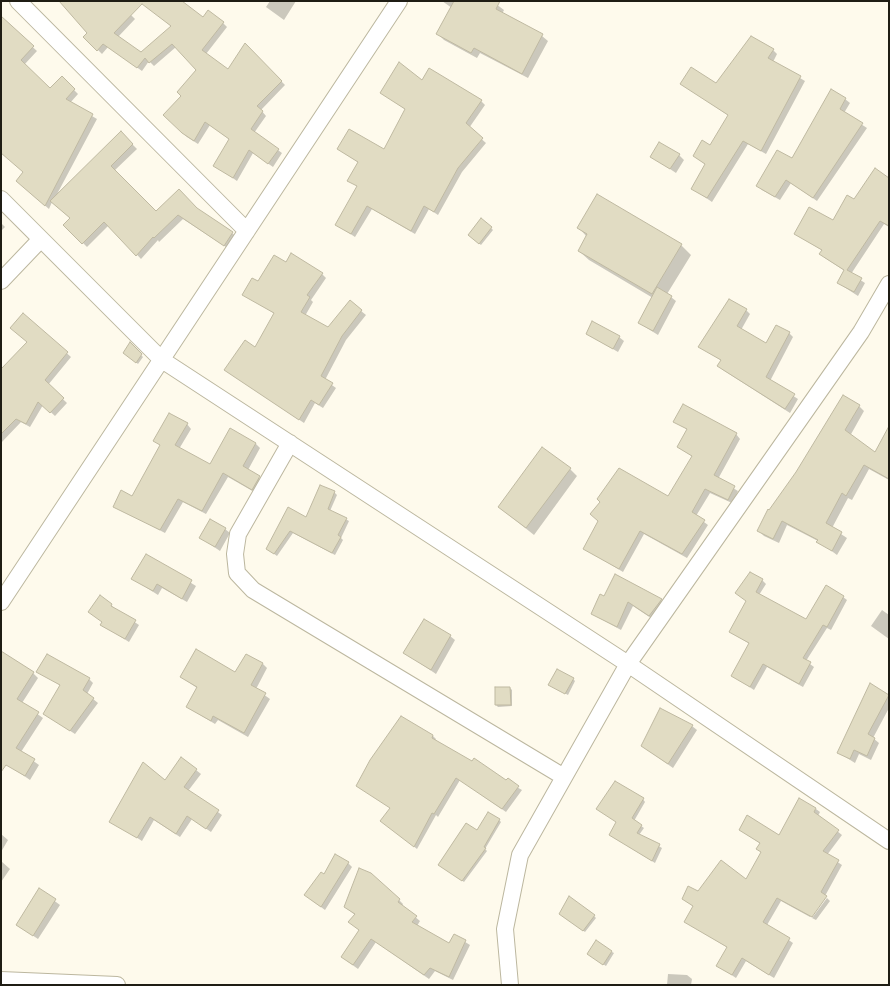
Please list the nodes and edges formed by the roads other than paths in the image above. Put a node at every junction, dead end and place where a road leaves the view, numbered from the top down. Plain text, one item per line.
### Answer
1 (18, 1) edge
2 (400, 1) edge
3 (1, 199) edge
4 (247, 231) junction
5 (42, 239) junction
6 (1, 281) edge
7 (889, 284) edge
8 (162, 360) junction
9 (290, 443) junction
10 (1, 602) edge
11 (628, 664) junction
12 (564, 777) junction
13 (889, 841) edge
14 (1, 980) edge
15 (117, 985) edge
16 (510, 985) edge

1 - 4 street
2 - 4 street
3 - 5 street
4 - 8 street
5 - 6 street
5 - 8 street
7 - 11 street
8 - 9 street
8 - 10 street
9 - 11 street
9 - 12 street
11 - 12 street
11 - 13 street
12 - 16 street
14 - 15 street

